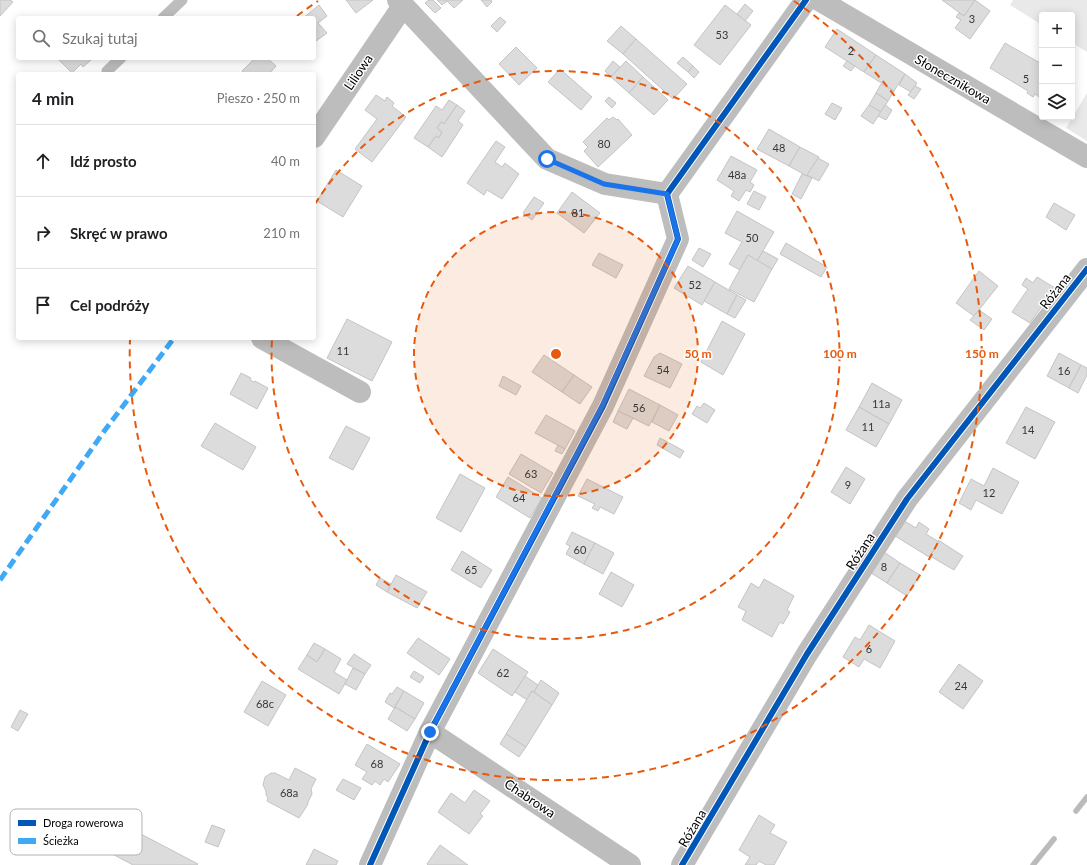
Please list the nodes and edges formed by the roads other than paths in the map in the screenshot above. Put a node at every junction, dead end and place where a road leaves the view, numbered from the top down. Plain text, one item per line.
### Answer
1 (182, 0) edge
2 (806, 0) edge
3 (820, 0) edge
4 (400, 3) edge
5 (165, 16) edge
6 (119, 60) edge
7 (107, 71) dead end
8 (316, 134) edge
9 (1087, 157) edge
10 (667, 194) junction
11 (1087, 269) edge
12 (266, 340) edge
13 (360, 392) dead end
14 (430, 732) junction
15 (370, 865) edge
16 (630, 865) edge
17 (682, 865) edge

1 - 5 lane
2 - 10 street
3 - 9 street, Słonecznikowa
4 - 8 street, Liliowa
4 - 10 street
6 - 7 lane
10 - 14 street
11 - 17 street, Różana
12 - 13 street
14 - 15 street
14 - 16 street, Chabrowa

